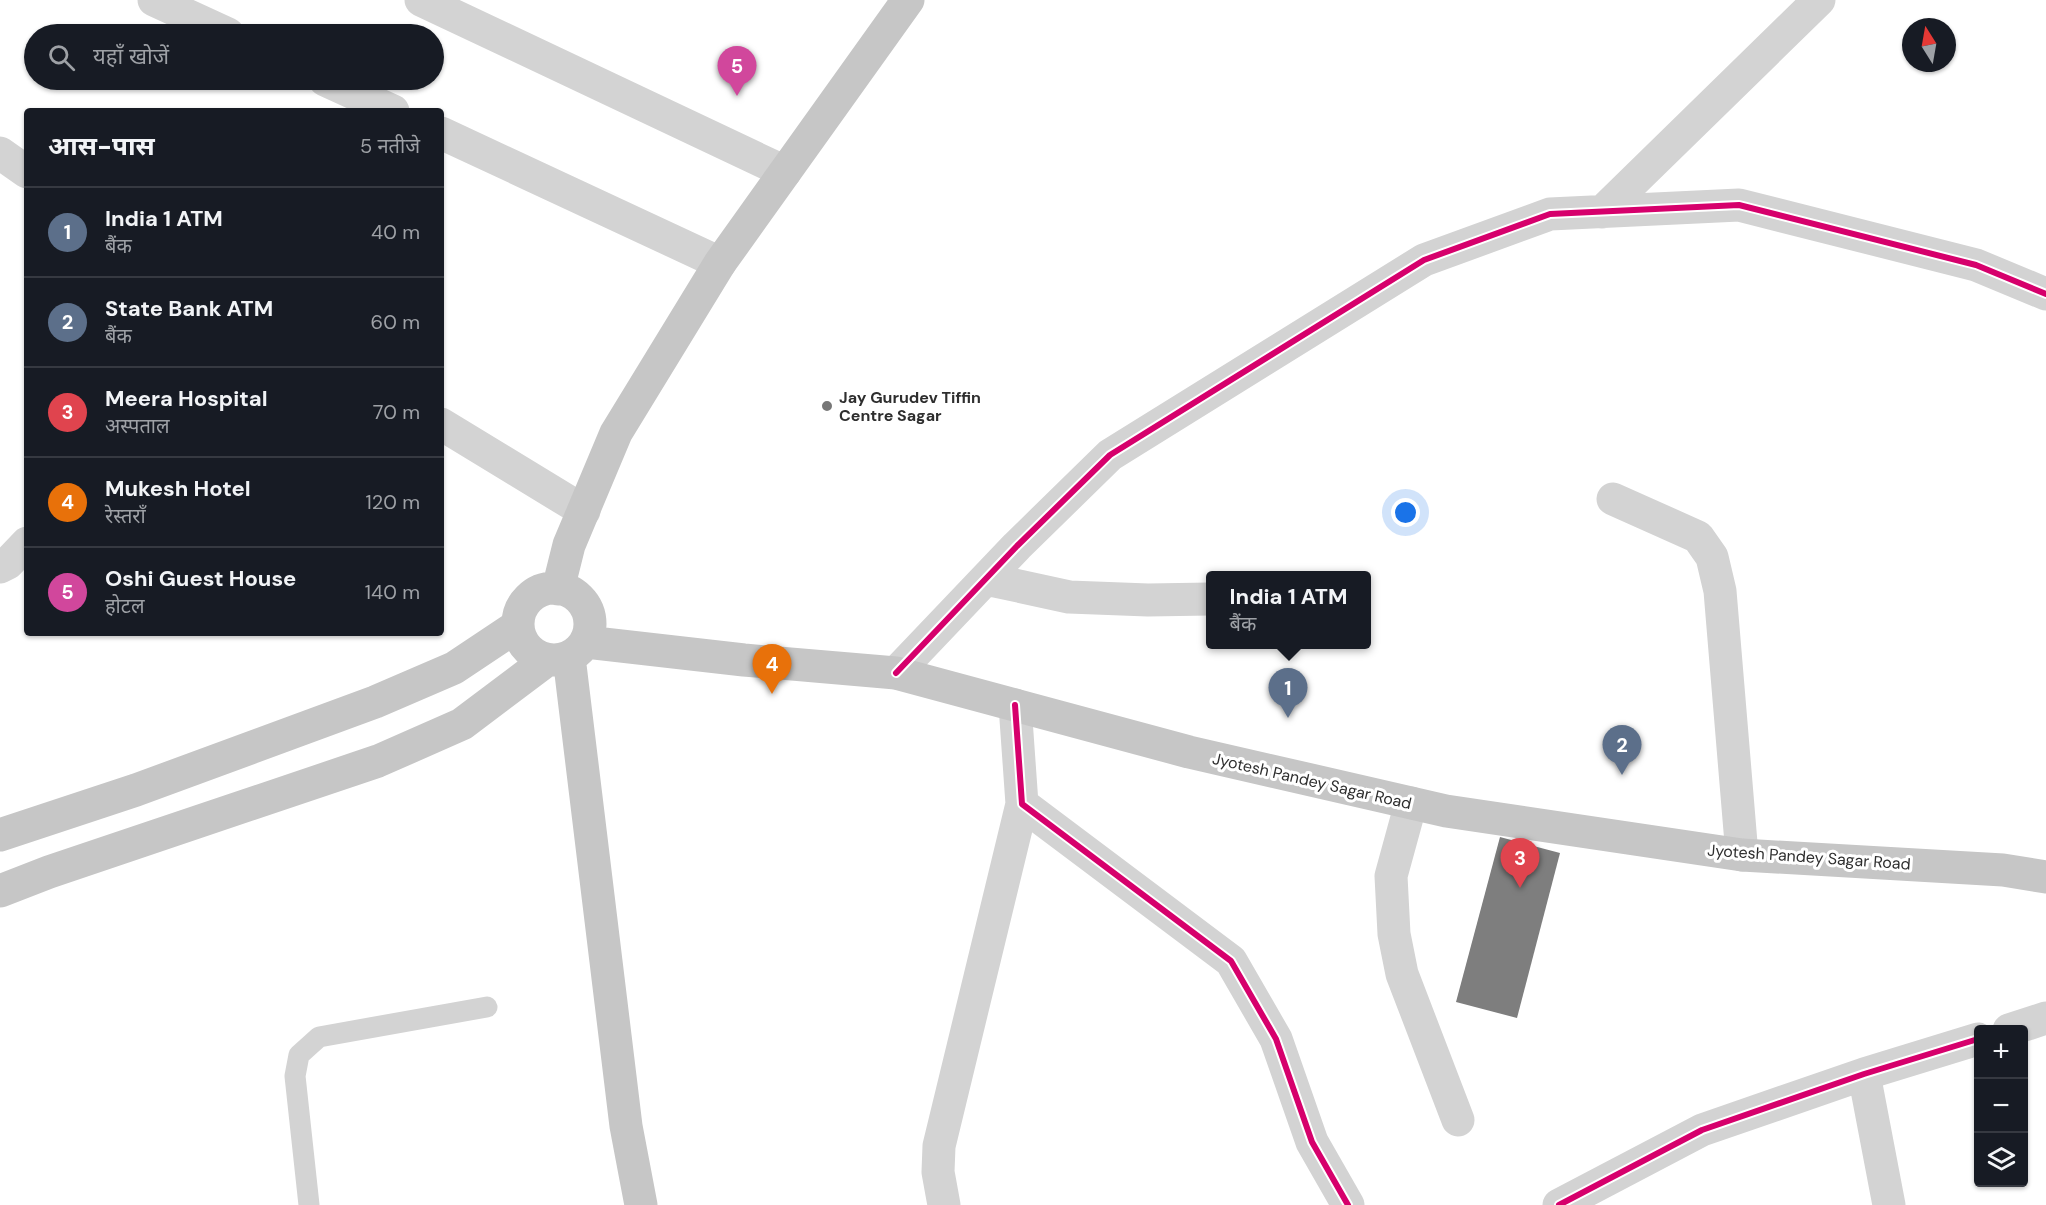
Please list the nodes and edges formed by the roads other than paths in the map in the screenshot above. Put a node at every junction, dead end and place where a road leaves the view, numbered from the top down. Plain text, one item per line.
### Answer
1 (154, 0) edge
2 (421, 0) edge
3 (908, 0) edge
4 (1819, 0) edge
5 (206, 24) edge
6 (347, 90) edge
7 (386, 108) edge
8 (444, 135) edge
9 (0, 153) edge
10 (24, 170) edge
11 (785, 172) junction
12 (1602, 212) junction
13 (720, 263) junction
14 (2046, 294) edge
15 (444, 426) edge
16 (1612, 499) dead end
17 (584, 511) junction
18 (24, 546) edge
19 (0, 567) edge
20 (986, 579) junction
21 (558, 589) junction
22 (1206, 599) edge
23 (518, 626) junction
24 (567, 653) junction
25 (896, 673) junction
26 (1015, 705) junction
27 (1411, 803) junction
28 (1022, 804) junction
29 (0, 835) edge
30 (1742, 855) junction
31 (2046, 877) edge
32 (0, 891) edge
33 (487, 1007) dead end
34 (2046, 1018) edge
35 (2022, 1025) edge
36 (1974, 1040) edge
37 (1864, 1074) junction
38 (1458, 1120) dead end
39 (309, 1205) edge
40 (641, 1205) edge
41 (944, 1205) edge
42 (1348, 1205) edge
43 (1559, 1205) edge
44 (1890, 1205) edge

1 - 5 street
2 - 11 street
3 - 11 main road
4 - 12 street
6 - 7 street
8 - 13 street
9 - 10 street
11 - 13 main road
12 - 14 street
12 - 20 street
13 - 17 main road
15 - 17 street
16 - 30 street
17 - 21 main road
18 - 19 street
20 - 22 street
20 - 25 street
21 - 23 main road
21 - 24 main road
23 - 24 main road
23 - 29 main road
24 - 25 main road, Jyotesh Pandey Sagar Road
24 - 32 main road
24 - 40 main road
25 - 26 main road, Jyotesh Pandey Sagar Road
26 - 27 main road, Jyotesh Pandey Sagar Road
26 - 28 street
27 - 30 main road, Jyotesh Pandey Sagar Road
27 - 38 street
28 - 41 street
28 - 42 street
30 - 31 main road, Jyotesh Pandey Sagar Road
33 - 39 lane
34 - 35 street
36 - 37 street
37 - 43 street
37 - 44 street

